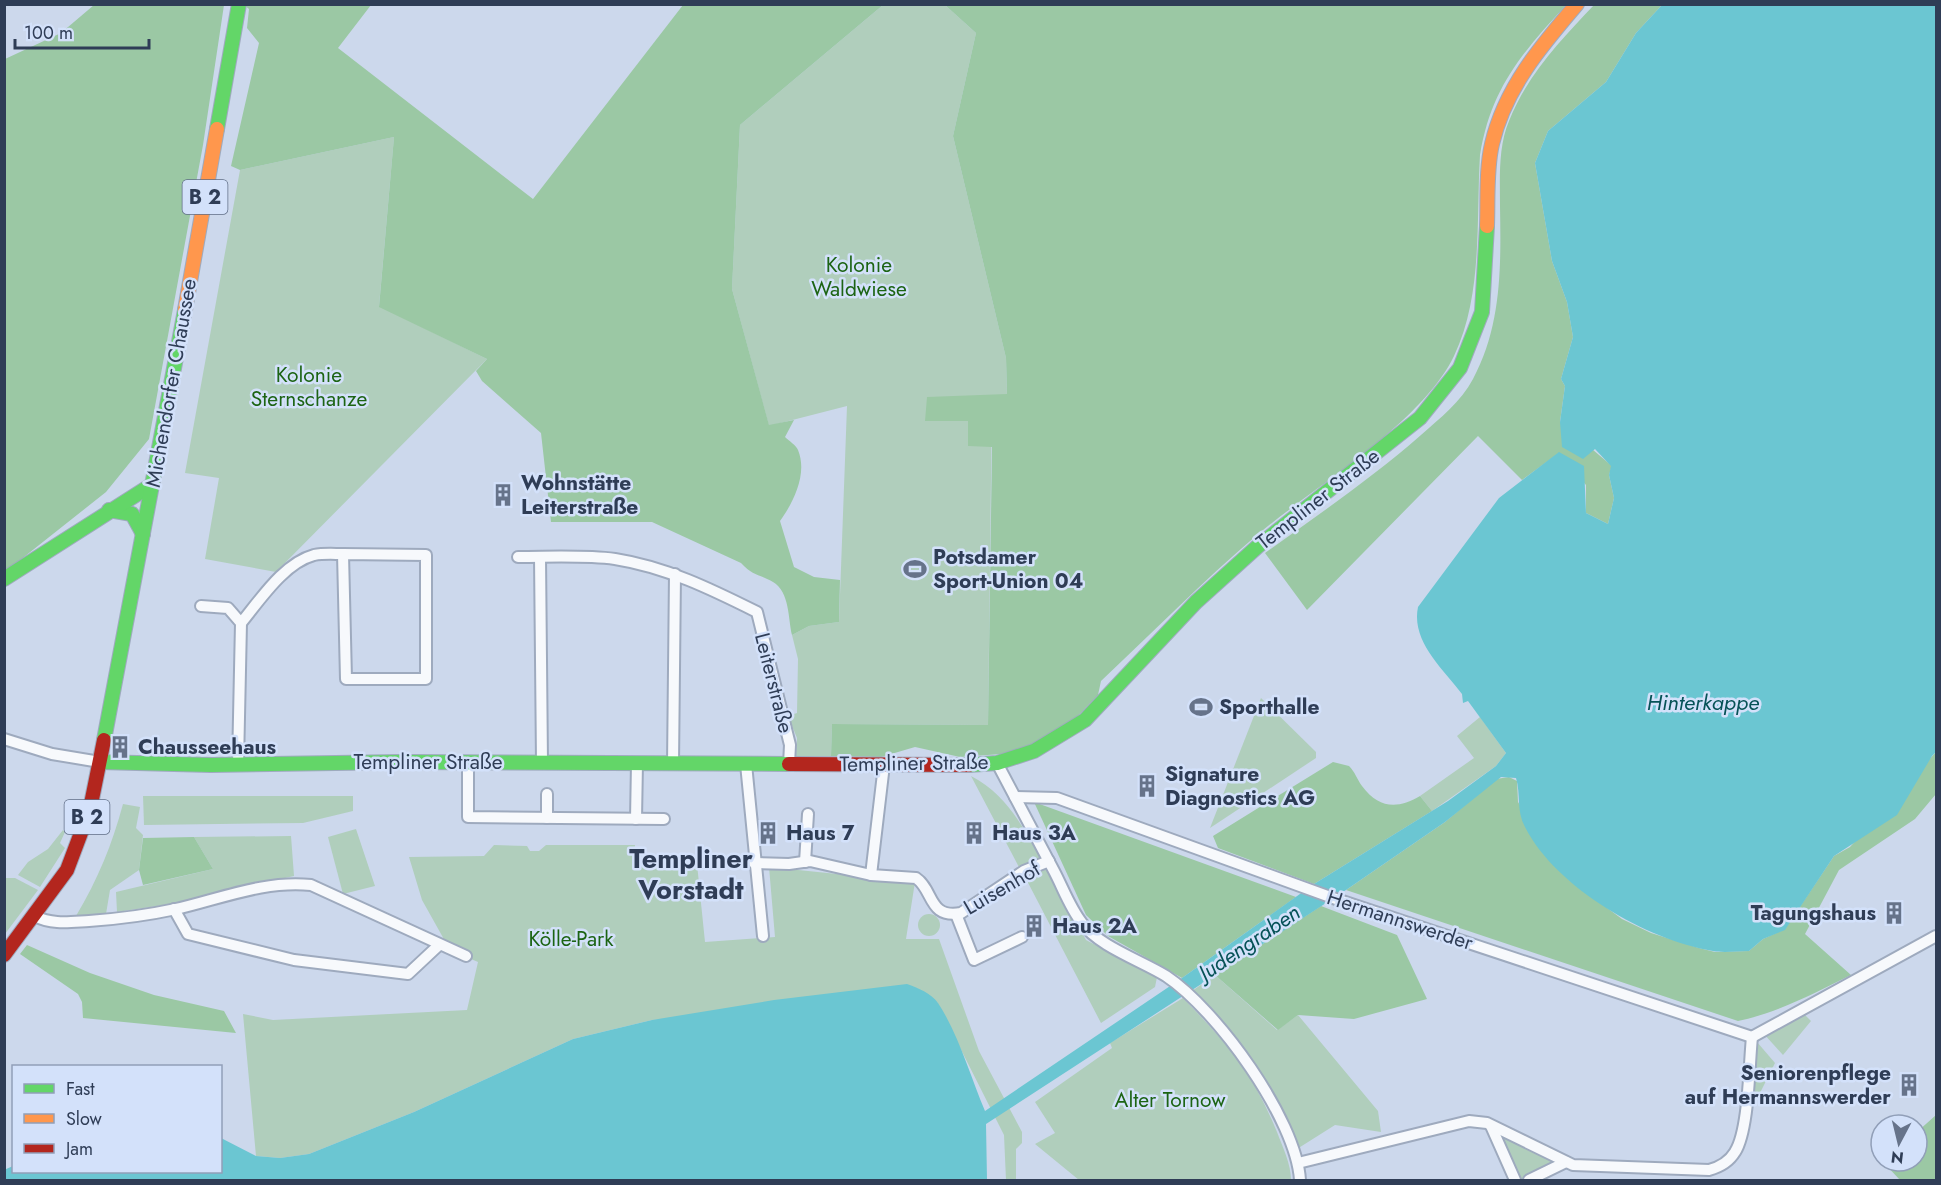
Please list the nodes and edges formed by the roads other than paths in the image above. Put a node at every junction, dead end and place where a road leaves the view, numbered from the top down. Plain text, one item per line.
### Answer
1 (239, 4) edge
2 (1577, 4) edge
3 (153, 484) junction
4 (109, 510) junction
5 (143, 534) junction
6 (343, 554) junction
7 (518, 557) dead end
8 (540, 557) junction
9 (675, 574) junction
10 (4, 579) edge
11 (201, 606) dead end
12 (241, 622) junction
13 (4, 739) edge
14 (100, 762) junction
15 (468, 762) junction
16 (542, 763) junction
17 (997, 763) junction
18 (238, 764) junction
19 (637, 764) junction
20 (673, 764) junction
21 (746, 764) junction
22 (789, 764) junction
23 (884, 765) junction
24 (547, 794) dead end
25 (1015, 797) junction
26 (808, 814) dead end
27 (546, 818) junction
28 (636, 819) junction
29 (664, 819) dead end
30 (1049, 861) junction
31 (805, 862) junction
32 (754, 864) junction
33 (871, 875) junction
34 (174, 909) junction
35 (956, 914) junction
36 (35, 916) junction
37 (763, 936) dead end
38 (1936, 936) edge
39 (1022, 937) dead end
40 (439, 945) junction
41 (4, 955) edge
42 (466, 956) dead end
43 (1752, 1037) junction
44 (1491, 1126) junction
45 (1566, 1162) junction
46 (1298, 1163) junction
47 (1300, 1180) edge
48 (1515, 1180) edge
49 (1529, 1180) edge

1 - 3 street, Michendorfer Chaussee / B 2
2 - 17 street, Templiner Straße
3 - 4 street
3 - 5 street, Michendorfer Chaussee / B 2
4 - 5 street
4 - 10 street
5 - 14 street, Michendorfer Chaussee / B 2
6 - 6 street
6 - 12 street
7 - 8 street, Leiterstraße
8 - 9 street, Leiterstraße
8 - 16 street
9 - 20 street
9 - 22 street, Leiterstraße
11 - 12 street
12 - 18 street
13 - 14 street, Templiner Straße
14 - 18 street, Templiner Straße
14 - 36 street, B 2
15 - 16 street, Templiner Straße
15 - 18 street, Templiner Straße
15 - 27 street
16 - 19 street, Templiner Straße
17 - 23 street, Templiner Straße
17 - 25 street
19 - 20 street, Templiner Straße
19 - 28 street
20 - 21 street, Templiner Straße
21 - 22 street, Templiner Straße
21 - 32 street
22 - 23 street, Templiner Straße
23 - 33 street
24 - 27 street
25 - 30 street
25 - 43 street, Hermannswerder
26 - 31 street
27 - 28 street
28 - 29 street
30 - 35 street, Luisenhof
30 - 46 street
31 - 32 street, Luisenhof
31 - 33 street, Luisenhof
32 - 37 street
33 - 35 street, Luisenhof
34 - 36 street
34 - 40 street
34 - 40 street
35 - 39 street, Luisenhof
36 - 41 street, B 2
38 - 43 street
40 - 42 street
43 - 45 street
44 - 45 street
44 - 46 street
44 - 48 street
45 - 49 street
46 - 47 street

